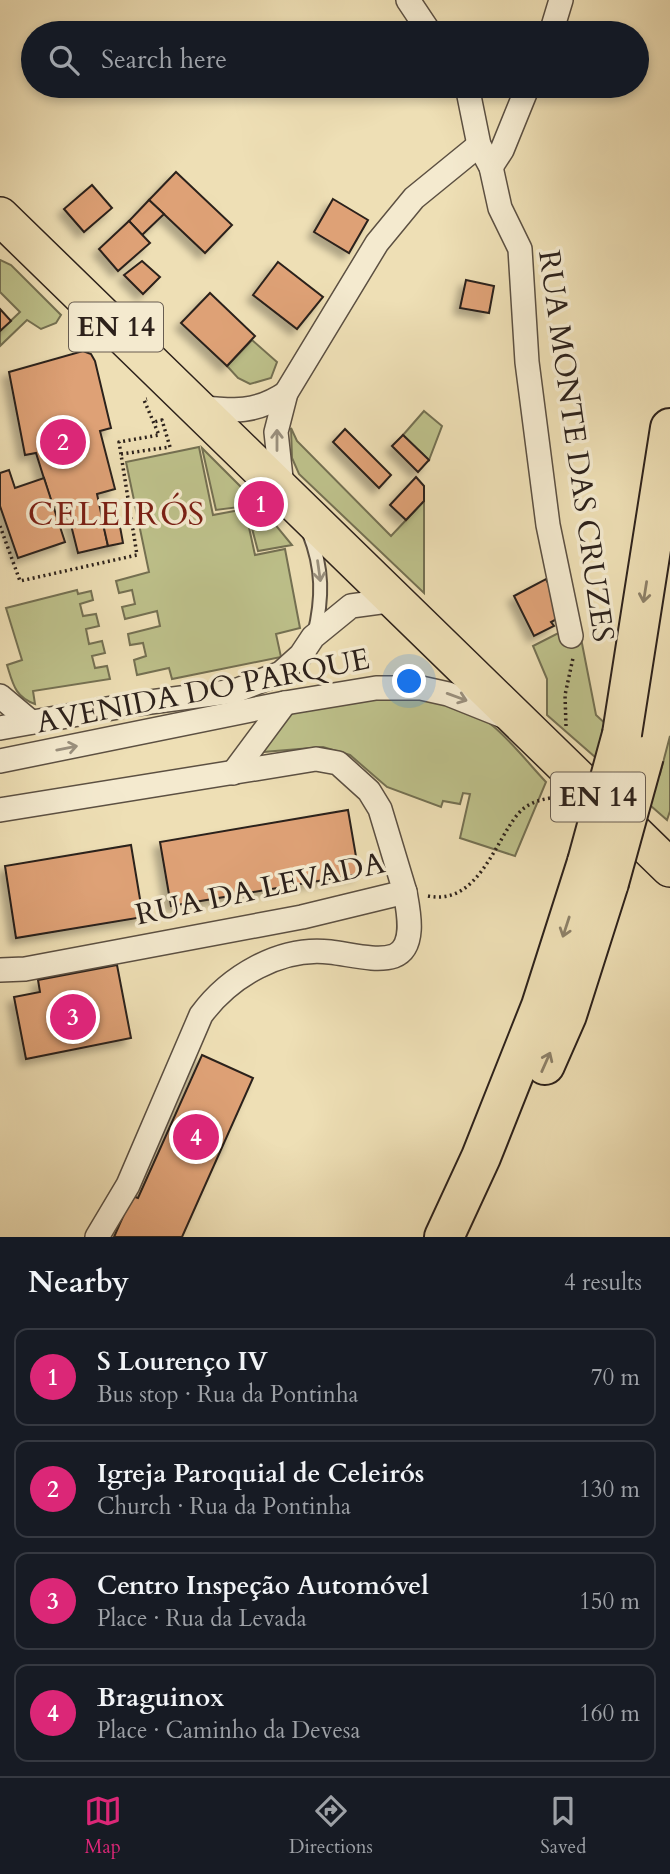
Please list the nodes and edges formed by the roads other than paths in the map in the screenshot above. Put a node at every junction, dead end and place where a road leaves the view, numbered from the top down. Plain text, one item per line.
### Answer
1 (408, 0) edge
2 (561, 0) edge
3 (422, 21) edge
4 (555, 21) edge
5 (469, 98) edge
6 (523, 98) edge
7 (479, 145) junction
8 (491, 167) junction
9 (0, 216) edge
10 (17, 244) edge
11 (286, 393) junction
12 (197, 407) junction
13 (670, 428) edge
14 (290, 497) junction
15 (670, 597) edge
16 (395, 600) junction
17 (571, 636) road end
18 (313, 637) junction
19 (0, 696) edge
20 (285, 703) junction
21 (31, 722) junction
22 (526, 726) junction
23 (2, 727) edge
24 (633, 745) junction
25 (5, 760) edge
26 (233, 773) junction
27 (0, 810) edge
28 (670, 869) edge
29 (598, 872) junction
30 (405, 892) junction
31 (0, 970) edge
32 (97, 1237) edge
33 (444, 1237) edge
34 (469, 1237) edge

1 - 3 street
2 - 4 street
5 - 7 street, RUA MONTE DAS CRUZES
6 - 8 street
7 - 8 street, RUA MONTE DAS CRUZES
7 - 11 street
8 - 17 street, RUA MONTE DAS CRUZES
9 - 10 main road, EN 14
10 - 12 main road, EN 14
11 - 12 street
14 -> 11 street
12 - 14 main road, EN 14
13 -> 24 highway
14 - 16 main road, EN 14
14 -> 18 lane, AVENIDA DO PARQUE
15 - 24 highway
16 - 18 street, AVENIDA DO PARQUE
16 - 22 main road, EN 14
18 - 21 street, AVENIDA DO PARQUE
19 - 21 street
20 -> 22 street, AVENIDA DO PARQUE
25 -> 20 street, AVENIDA DO PARQUE
20 - 26 street
21 - 23 street, AVENIDA DO PARQUE
22 - 28 main road, EN 14
23 - 25 street, AVENIDA DO PARQUE
24 - 29 highway, bridge
26 - 27 street, RUA DA LEVADA
26 - 30 street, RUA DA LEVADA
29 -> 33 highway
34 -> 29 highway
30 - 31 street, RUA DA LEVADA
30 - 32 street

